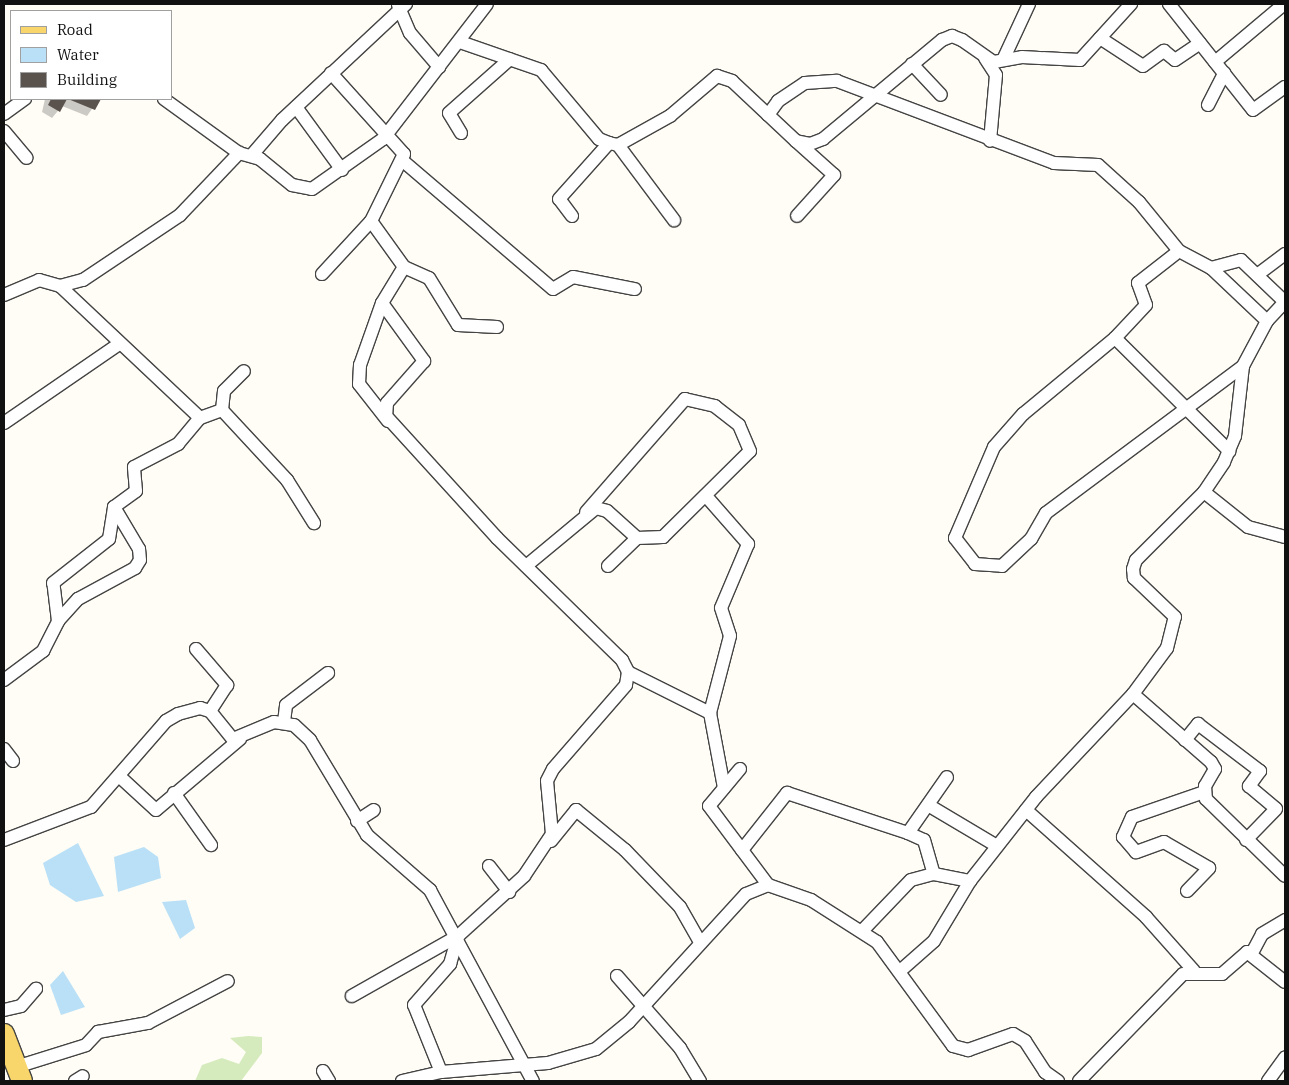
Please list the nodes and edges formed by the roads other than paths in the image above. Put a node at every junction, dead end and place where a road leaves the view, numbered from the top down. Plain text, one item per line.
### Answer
1 (487, 4) edge
2 (1029, 4) edge
3 (1131, 4) edge
4 (1169, 4) edge
5 (1284, 4) edge
6 (401, 6) edge
7 (1100, 38) junction
8 (460, 42) junction
9 (1200, 43) junction
10 (985, 58) junction
11 (510, 59) junction
12 (1003, 60) junction
13 (1215, 62) junction
14 (912, 64) junction
15 (439, 67) junction
16 (1224, 72) junction
17 (331, 73) junction
18 (1285, 87) edge
19 (874, 95) junction
20 (941, 95) dead end
21 (24, 100) edge
22 (165, 100) edge
23 (1208, 105) dead end
24 (296, 107) junction
25 (4, 114) edge
26 (768, 115) junction
27 (4, 131) edge
28 (462, 133) dead end
29 (385, 136) junction
30 (990, 141) junction
31 (796, 142) junction
32 (614, 144) junction
33 (245, 155) junction
34 (26, 158) dead end
35 (403, 160) junction
36 (342, 170) junction
37 (572, 216) dead end
38 (798, 216) dead end
39 (674, 220) dead end
40 (371, 221) junction
41 (1179, 251) junction
42 (1285, 254) edge
43 (404, 267) junction
44 (1211, 268) junction
45 (322, 274) dead end
46 (1257, 275) junction
47 (60, 286) junction
48 (635, 288) dead end
49 (4, 295) edge
50 (1285, 302) edge
51 (382, 303) junction
52 (1267, 321) junction
53 (497, 327) dead end
54 (1115, 338) junction
55 (119, 344) junction
56 (1243, 366) junction
57 (244, 371) dead end
58 (1186, 408) junction
59 (222, 410) junction
60 (200, 418) junction
61 (4, 423) edge
62 (392, 427) junction
63 (1229, 451) junction
64 (1204, 492) junction
65 (706, 496) junction
66 (114, 507) junction
67 (586, 512) junction
68 (314, 523) dead end
69 (1285, 537) edge
70 (637, 538) junction
71 (526, 566) junction
72 (608, 566) dead end
73 (58, 622) junction
74 (196, 649) dead end
75 (628, 672) junction
76 (328, 673) dead end
77 (4, 680) edge
78 (1133, 694) junction
79 (210, 711) junction
80 (710, 713) junction
81 (284, 722) junction
82 (240, 739) junction
83 (1185, 740) junction
84 (4, 749) edge
85 (13, 761) dead end
86 (740, 769) dead end
87 (119, 776) junction
88 (947, 778) dead end
89 (724, 788) junction
90 (1204, 792) junction
91 (174, 793) junction
92 (928, 805) junction
93 (374, 810) dead end
94 (1026, 810) junction
95 (358, 821) junction
96 (908, 833) junction
97 (4, 840) edge
98 (1246, 840) junction
99 (210, 845) dead end
100 (997, 846) junction
101 (546, 847) junction
102 (742, 850) junction
103 (490, 866) dead end
104 (934, 874) junction
105 (1285, 876) edge
106 (970, 881) junction
107 (768, 885) junction
108 (1187, 891) dead end
109 (509, 892) junction
110 (1285, 920) edge
111 (863, 930) junction
112 (458, 936) junction
113 (700, 942) junction
114 (1252, 952) junction
115 (900, 971) junction
116 (1194, 971) junction
117 (617, 976) dead end
118 (228, 981) dead end
119 (1285, 982) edge
120 (36, 989) dead end
121 (352, 996) dead end
122 (642, 1007) junction
123 (4, 1010) edge
124 (4, 1034) edge
125 (1285, 1058) edge
126 (521, 1065) junction
127 (441, 1072) junction
128 (19, 1074) edge
129 (402, 1081) edge
130 (533, 1081) edge
131 (700, 1081) edge
132 (1058, 1081) edge
133 (1079, 1081) edge
134 (1268, 1081) edge

1 - 8 street
2 - 12 street
3 - 7 street
4 - 9 street
5 - 13 street
6 - 15 street
6 - 17 street
7 - 9 street
7 - 12 street
8 - 11 street
8 - 15 street
9 - 13 street
10 - 12 street
10 - 14 street
10 - 30 street
11 - 28 street
11 - 32 street
13 - 16 street
14 - 19 street
14 - 20 street
15 - 29 street
16 - 18 street
16 - 23 street
17 - 24 street
17 - 29 street
19 - 26 street
19 - 30 street
19 - 31 street
21 - 25 street
22 - 33 street
24 - 33 street
24 - 36 street
26 - 31 street
26 - 32 street
27 - 34 street
29 - 35 street
29 - 36 street
30 - 41 street
31 - 38 street
32 - 37 street
32 - 39 street
33 - 36 street
33 - 47 street
35 - 40 street
35 - 48 street
40 - 43 street
40 - 45 street
41 - 44 street
41 - 54 street
42 - 46 street
43 - 51 street
43 - 53 street
44 - 46 street
44 - 52 street
46 - 50 street
47 - 49 street
47 - 55 street
50 - 52 street
51 - 62 street
51 - 62 street
52 - 56 street
54 - 58 street
54 - 58 street
55 - 60 street
55 - 61 street
56 - 58 street
56 - 63 street
57 - 59 street
58 - 63 street
59 - 60 street
59 - 68 street
60 - 66 street
62 - 71 street
63 - 64 street
64 - 69 street
64 - 78 street
65 - 67 street
65 - 70 street
65 - 80 street
66 - 73 street
66 - 73 street
67 - 70 street
67 - 71 street
70 - 72 street
71 - 75 street
73 - 77 street
74 - 79 street
75 - 80 street
75 - 101 street
76 - 81 street
78 - 83 street
78 - 94 street
79 - 82 street
79 - 87 street
80 - 89 street
81 - 82 street
81 - 95 street
82 - 91 street
83 - 90 street
83 - 98 street
84 - 85 street
86 - 89 street
87 - 91 street
87 - 97 street
88 - 92 street
89 - 102 street
90 - 98 street
90 - 108 street
91 - 99 street
92 - 96 street
92 - 100 street
93 - 95 street
94 - 100 street
94 - 116 street
95 - 112 street
96 - 102 street
96 - 104 street
98 - 105 street
100 - 106 street
101 - 109 street
101 - 113 street
102 - 107 street
103 - 109 street
104 - 106 street
104 - 111 street
106 - 115 street
107 - 111 street
107 - 113 street
109 - 112 street
110 - 114 street
111 - 115 street
112 - 121 street
112 - 126 street
112 - 127 street
113 - 122 street
114 - 116 street
114 - 119 street
115 - 132 street
116 - 133 street
117 - 122 street
118 - 128 street
120 - 123 street
122 - 126 street
122 - 131 street
124 - 128 main road
125 - 134 street
126 - 127 street
126 - 130 street
127 - 129 street

